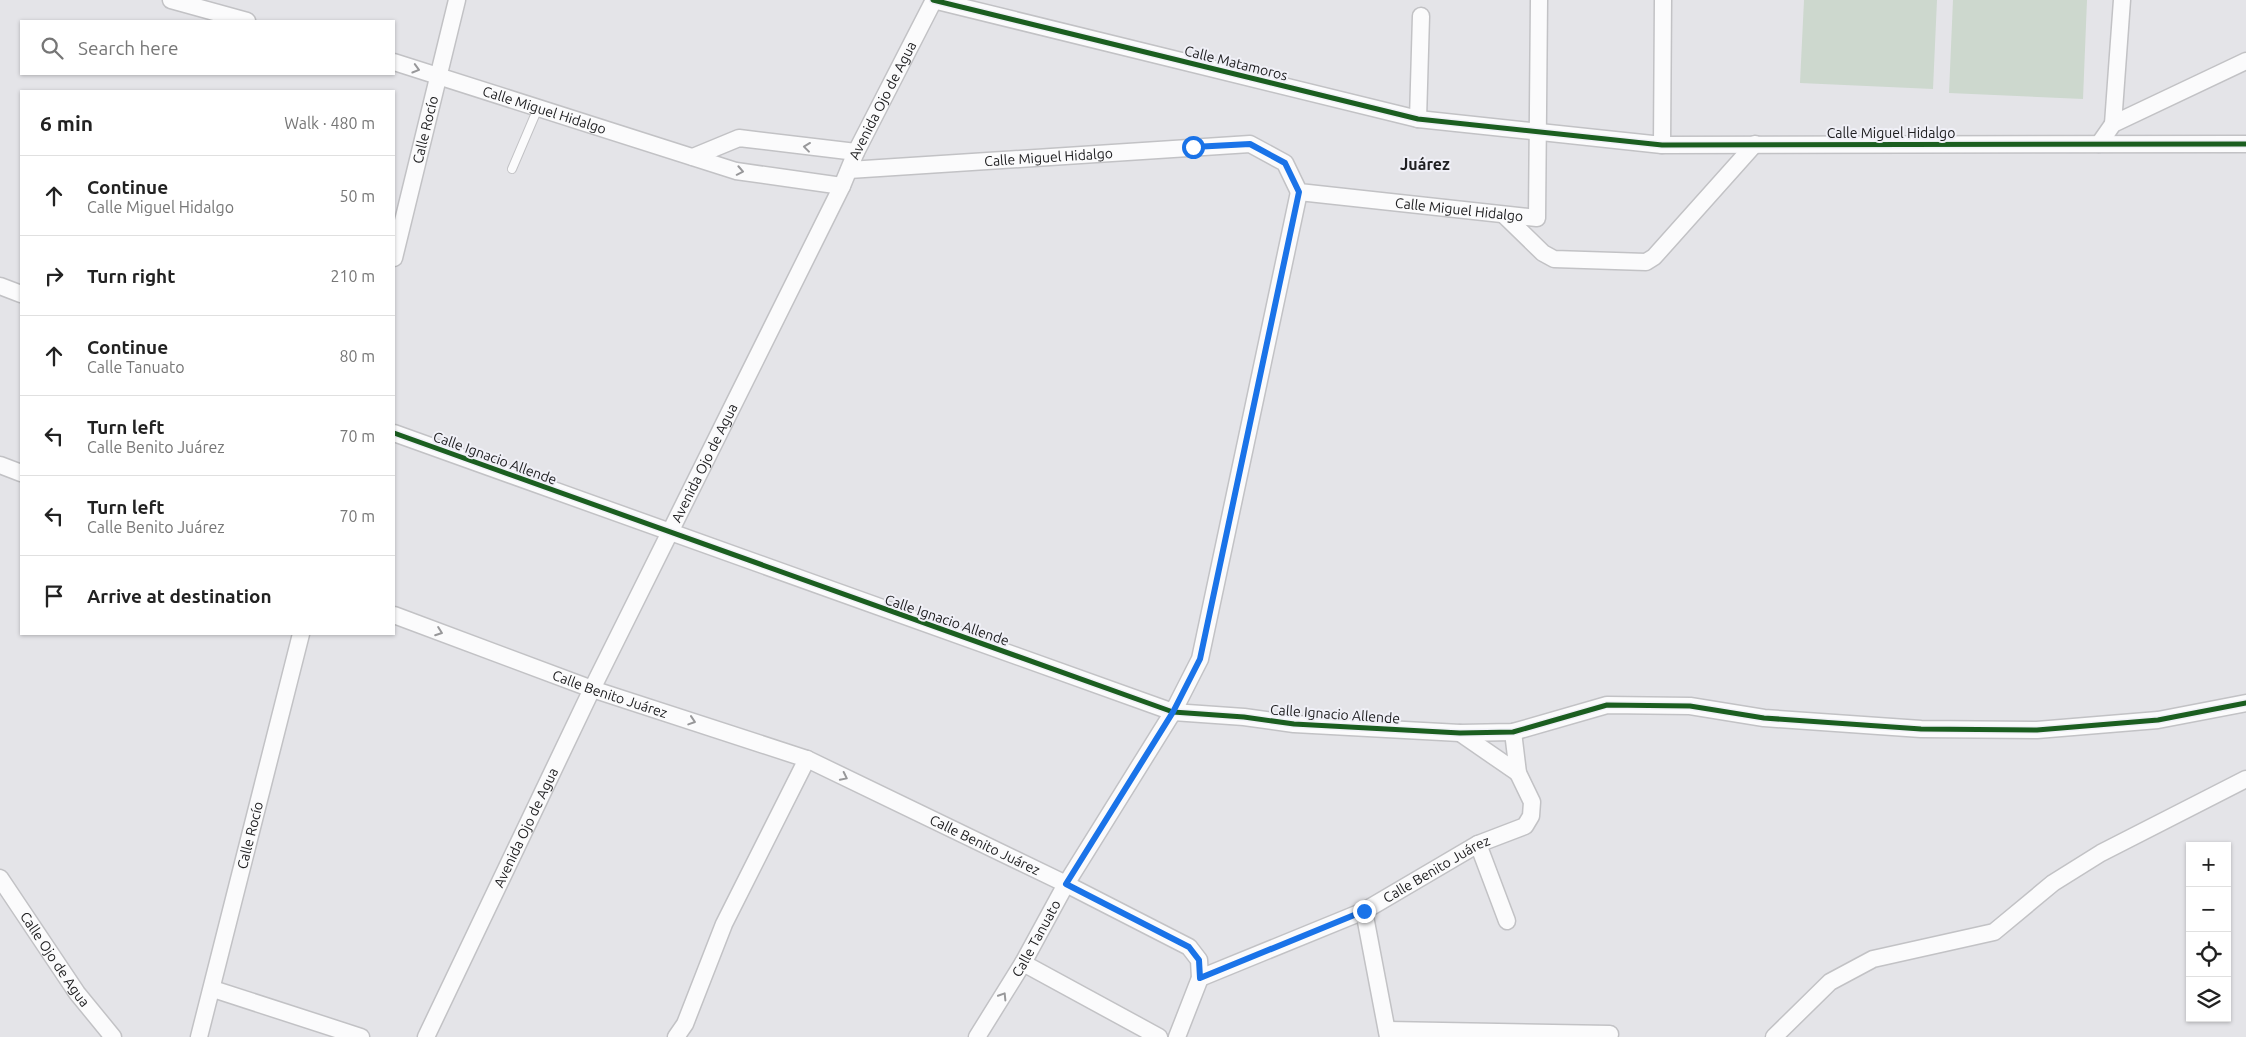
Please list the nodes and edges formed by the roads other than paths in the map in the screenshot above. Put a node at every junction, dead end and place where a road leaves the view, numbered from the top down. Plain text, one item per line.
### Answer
1 (171, 0) edge
2 (457, 0) edge
3 (933, 0) edge
4 (1539, 0) edge
5 (1663, 0) edge
6 (2122, 0) edge
7 (1421, 16) dead end
8 (243, 20) edge
9 (2246, 61) edge
10 (395, 62) edge
11 (438, 75) junction
12 (538, 108) junction
13 (1418, 119) junction
14 (2113, 124) junction
15 (1538, 131) junction
16 (1755, 144) junction
17 (2099, 144) junction
18 (2246, 144) edge
19 (1662, 145) junction
20 (856, 152) junction
21 (693, 157) junction
22 (512, 169) dead end
23 (849, 170) junction
24 (842, 186) junction
25 (1299, 192) junction
26 (1504, 215) junction
27 (395, 254) edge
28 (0, 286) edge
29 (20, 294) edge
30 (395, 434) edge
31 (0, 465) edge
32 (20, 473) edge
33 (669, 533) junction
34 (395, 615) edge
35 (301, 635) edge
36 (592, 689) junction
37 (2246, 702) edge
38 (1173, 712) junction
39 (1512, 732) junction
40 (1460, 733) junction
41 (807, 759) junction
42 (1518, 773) junction
43 (2246, 779) edge
44 (1478, 844) junction
45 (0, 878) edge
46 (1066, 884) junction
47 (1364, 911) junction
48 (1507, 921) dead end
49 (1023, 963) junction
50 (1200, 978) junction
51 (213, 989) junction
52 (1387, 1034) edge
53 (1610, 1034) dead end
54 (113, 1037) edge
55 (200, 1037) edge
56 (361, 1037) edge
57 (426, 1037) edge
58 (676, 1037) edge
59 (977, 1037) edge
60 (1159, 1037) edge
61 (1178, 1037) edge
62 (1774, 1037) edge

1 - 8 street
2 - 11 street, Calle Rocío
3 - 13 street, Calle Matamoros
3 - 20 street, Avenida Ojo de Agua
4 - 15 street
5 - 19 street
6 - 14 street
7 - 13 street
9 - 14 street
10 -> 11 street, Calle Miguel Hidalgo
11 - 12 street, Calle Miguel Hidalgo
11 - 27 street, Calle Rocío
12 - 21 street, Calle Miguel Hidalgo
12 - 22 lane
13 - 15 street, Calle Matamoros
14 - 17 street
15 - 19 street, Calle Miguel Hidalgo
15 - 26 street, Calle Miguel Hidalgo
16 - 17 street, Calle Miguel Hidalgo
16 - 19 street, Calle Miguel Hidalgo
16 - 26 street
17 - 18 street, Calle Miguel Hidalgo
20 -> 21 street
20 - 23 street, Avenida Ojo de Agua
21 -> 24 street, Calle Miguel Hidalgo
23 - 24 street, Avenida Ojo de Agua
23 - 25 street, Calle Miguel Hidalgo
24 - 33 street, Avenida Ojo de Agua
25 - 26 street, Calle Miguel Hidalgo
25 - 38 street, Calle Tanuato
28 - 29 street
30 - 33 street, Calle Ignacio Allende
31 - 32 street
33 - 36 street, Avenida Ojo de Agua
33 - 38 street, Calle Ignacio Allende
34 -> 36 street, Calle Benito Juárez
35 - 51 street, Calle Rocío
36 -> 41 street, Calle Benito Juárez
36 - 57 street, Avenida Ojo de Agua
37 - 39 street, Calle Ignacio Allende
38 - 40 street, Calle Ignacio Allende
38 - 46 street, Calle Tanuato
39 - 40 street, Calle Ignacio Allende
39 - 42 street
40 - 42 street
41 -> 46 street, Calle Benito Juárez
41 - 58 street
42 - 44 street, Calle Benito Juárez
43 - 62 street
44 - 47 street, Calle Benito Juárez
44 - 48 street
45 - 54 street, Calle Ojo de Agua
46 - 49 street, Calle Tanuato
46 - 50 street, Calle Benito Juárez
47 - 50 street, Calle Benito Juárez
47 - 52 street
59 -> 49 street, Calle Tanuato
49 - 60 street
50 - 61 street
51 - 55 street, Calle Rocío
51 - 56 street
52 - 53 street

